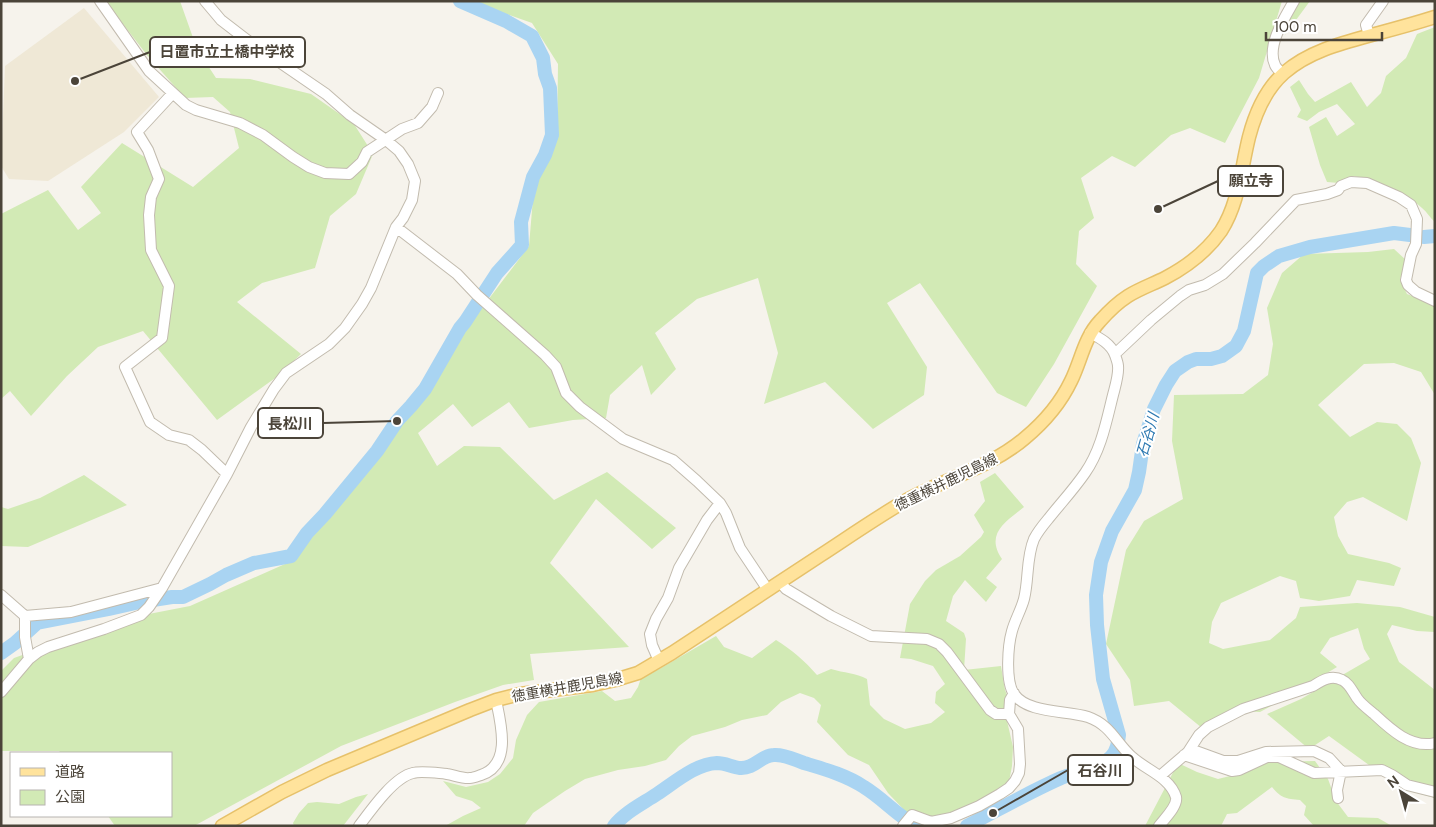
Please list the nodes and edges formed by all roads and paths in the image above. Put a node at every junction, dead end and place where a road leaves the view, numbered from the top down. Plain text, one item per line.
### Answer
1 (100, 1) edge
2 (205, 1) edge
3 (1294, 1) edge
4 (1383, 1) edge
5 (1434, 19) edge
6 (1369, 36) junction
7 (1282, 74) junction
8 (173, 93) junction
9 (438, 93) dead end
10 (386, 140) junction
11 (396, 227) junction
12 (1435, 301) edge
13 (1090, 333) junction
14 (1115, 354) junction
15 (227, 474) junction
16 (720, 503) junction
17 (780, 582) junction
18 (160, 590) junction
19 (768, 590) junction
20 (1, 595) edge
21 (24, 619) junction
22 (29, 659) junction
23 (659, 661) junction
24 (1, 692) edge
25 (1014, 693) junction
26 (496, 700) junction
27 (1010, 714) junction
28 (1435, 743) edge
29 (1187, 752) junction
30 (1341, 771) junction
31 (1160, 776) junction
32 (1435, 792) edge
33 (1338, 798) dead end
34 (222, 826) edge
35 (359, 826) edge
36 (904, 826) edge
37 (1159, 826) edge

1 - 8 street
2 - 10 street
3 - 7 street
4 - 6 street
5 - 6 main road, 徳重横井鹿児島線
6 - 7 main road, 徳重横井鹿児島線
7 - 13 main road, 徳重横井鹿児島線
8 - 10 street
8 - 15 street
9 - 10 street
10 - 11 street
11 - 15 street
11 - 16 street
12 - 14 street
13 - 14 street
13 - 17 main road, 徳重横井鹿児島線
14 - 25 street
15 - 18 street
16 - 19 street
16 - 23 street
17 - 19 main road, 徳重横井鹿児島線
17 - 27 street
18 - 21 street
18 - 22 street
19 - 23 main road, 徳重横井鹿児島線
20 - 21 street
21 - 22 street
22 - 24 street
23 - 26 main road, 徳重横井鹿児島線
25 - 27 street
25 - 31 street
26 - 34 main road, 徳重横井鹿児島線
26 - 35 street
27 - 36 street
28 - 29 street
29 - 30 street
29 - 30 street
29 - 31 street
30 - 32 street
30 - 33 street
31 - 37 street

